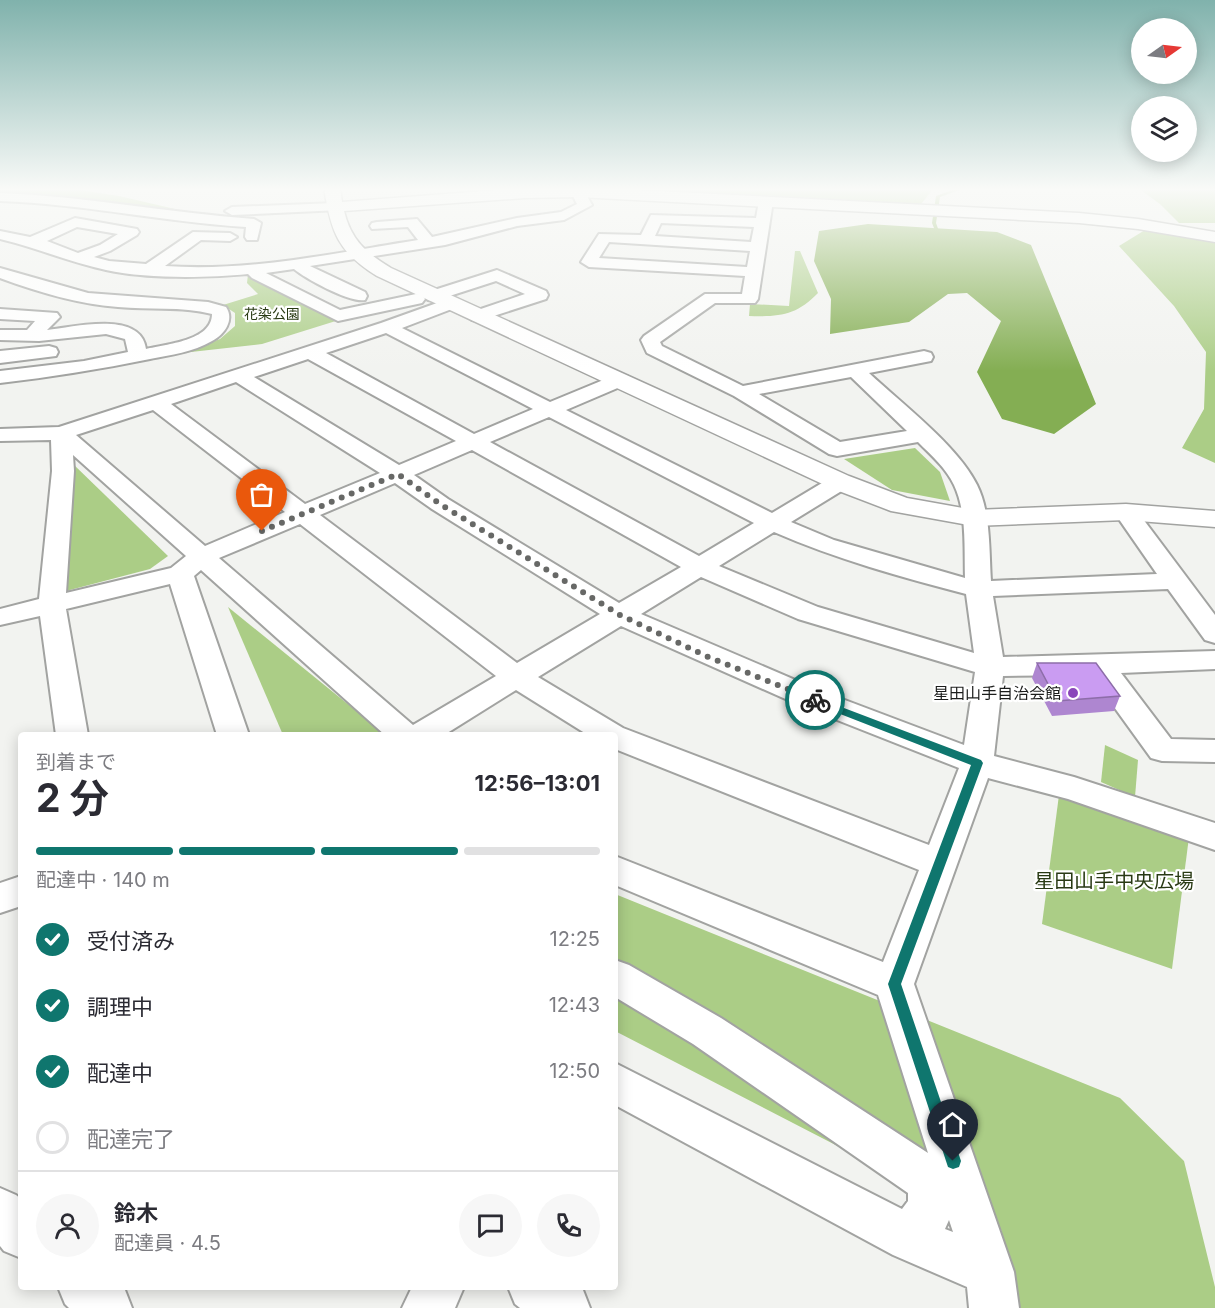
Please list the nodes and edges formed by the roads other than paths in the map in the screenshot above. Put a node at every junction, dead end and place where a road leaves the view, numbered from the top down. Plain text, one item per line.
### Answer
1 (52, 249) edge
2 (99, 249) edge
3 (178, 249) edge
4 (251, 249) edge
5 (351, 249) edge
6 (381, 249) edge
7 (597, 249) edge
8 (757, 249) edge
9 (354, 253) junction
10 (78, 258) junction
11 (297, 263) junction
12 (248, 269) junction
13 (147, 271) junction
14 (753, 272) junction
15 (0, 273) edge
16 (39, 286) junction
17 (358, 296) dead end
18 (438, 298) junction
19 (0, 307) edge
20 (0, 314) edge
21 (478, 316) junction
22 (387, 327) junction
23 (76, 332) junction
24 (0, 335) edge
25 (28, 336) junction
26 (310, 352) junction
27 (0, 357) edge
28 (138, 357) junction
29 (924, 357) dead end
30 (855, 370) junction
31 (238, 375) junction
32 (0, 377) edge
33 (620, 380) junction
34 (741, 392) junction
35 (156, 402) junction
36 (550, 409) junction
37 (61, 433) junction
38 (0, 435) edge
39 (923, 435) junction
40 (473, 442) junction
41 (398, 474) junction
42 (840, 482) junction
43 (1125, 512) junction
44 (303, 514) junction
45 (974, 519) junction
46 (1215, 519) edge
47 (773, 523) junction
48 (191, 565) junction
49 (700, 567) junction
50 (1175, 581) junction
51 (980, 589) junction
52 (52, 605) junction
53 (620, 615) junction
54 (0, 617) edge
55 (1215, 634) edge
56 (1215, 660) edge
57 (1099, 665) junction
58 (990, 667) junction
59 (516, 677) junction
60 (72, 732) edge
61 (232, 732) edge
62 (401, 732) edge
63 (425, 732) edge
64 (606, 732) edge
65 (618, 738) edge
66 (1215, 751) edge
67 (977, 763) junction
68 (1215, 837) edge
69 (938, 863) junction
70 (618, 871) edge
71 (18, 892) edge
72 (0, 898) edge
73 (618, 979) edge
74 (894, 984) junction
75 (618, 1085) edge
76 (0, 1211) edge
77 (18, 1231) edge
78 (910, 1238) junction
79 (86, 1290) edge
80 (438, 1290) edge
81 (537, 1290) edge
82 (992, 1290) edge
83 (107, 1308) edge
84 (427, 1308) edge
85 (565, 1308) edge

1 - 10 street
2 - 10 street
3 - 13 street
4 - 12 street
5 - 9 street
6 - 9 street
7 - 14 street
8 - 14 street
9 - 11 street
9 - 18 street
10 - 13 street
11 - 12 street
11 - 17 street
12 - 13 street
12 - 18 street
14 - 34 street
15 - 16 street
16 - 19 street
16 - 28 street
18 - 21 street
18 - 21 street
18 - 22 street
20 - 25 street
21 - 33 street
22 - 26 street
22 - 36 street
23 - 25 street
23 - 27 street
23 - 28 street
24 - 25 street
26 - 31 street
26 - 40 street
28 - 32 street
29 - 30 street
30 - 34 street
30 - 39 street
31 - 35 street
31 - 41 street
33 - 36 street
33 - 42 street
34 - 39 street
35 - 37 street
35 - 44 street
36 - 40 street
36 - 47 street
37 - 38 street
37 - 48 street
37 - 52 street
39 - 45 street
40 - 41 street
40 - 49 street
41 - 44 street
41 - 53 street
42 - 45 street
42 - 47 street
43 - 45 street
43 - 46 street
43 - 50 street
44 - 48 street
44 - 59 street
45 - 51 street
47 - 49 street
47 - 51 street
48 - 52 street
48 - 61 street
48 - 62 street
49 - 53 street
49 - 58 street
50 - 51 street
50 - 55 street
51 - 58 street
52 - 54 street
52 - 60 street
53 - 59 street
53 - 67 street
56 - 57 street
57 - 58 street
57 - 66 street
58 - 67 street
59 - 63 street
59 - 64 street
65 - 69 street
67 - 68 street
67 - 69 street
69 - 74 street
70 - 74 street
71 - 72 street
73 - 78 street
74 - 82 street
75 - 78 street
76 - 77 street
78 - 82 street
79 - 83 street
80 - 84 street
81 - 85 street

